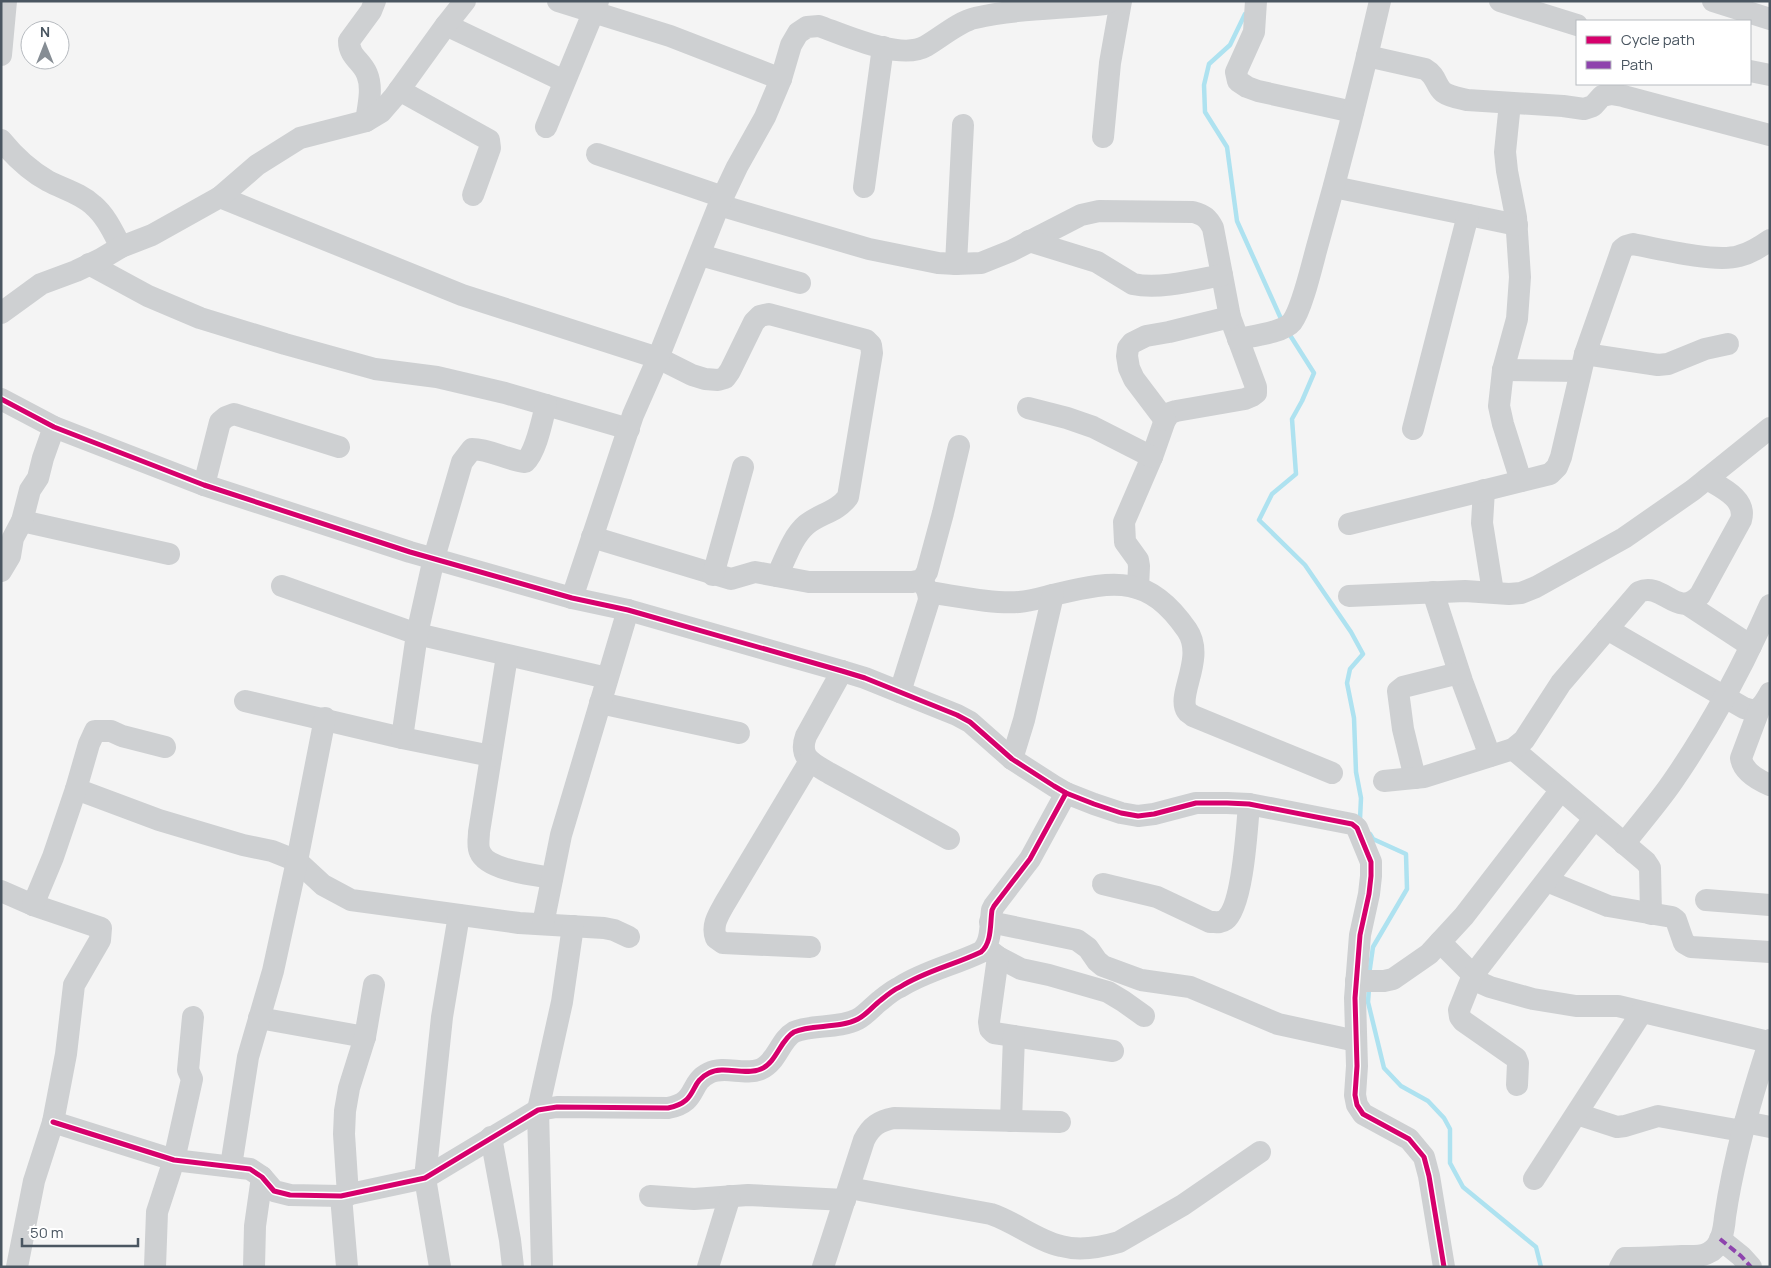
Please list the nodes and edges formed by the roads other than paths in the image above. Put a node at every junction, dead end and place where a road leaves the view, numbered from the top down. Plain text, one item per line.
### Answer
1 (6, 1) edge
2 (375, 1) edge
3 (465, 1) edge
4 (558, 1) edge
5 (1111, 1) edge
6 (1121, 1) edge
7 (1256, 1) edge
8 (1380, 1) edge
9 (1500, 1) edge
10 (1713, 1) edge
11 (1036, 5) edge
12 (596, 6) edge
13 (1770, 19) edge
14 (446, 25) junction
15 (1576, 25) edge
16 (883, 46) junction
17 (1, 56) edge
18 (1367, 56) junction
19 (1751, 71) edge
20 (1770, 75) edge
21 (780, 79) junction
22 (564, 81) junction
23 (399, 90) junction
24 (1510, 102) junction
25 (1353, 112) junction
26 (366, 121) junction
27 (963, 126) dead end
28 (546, 127) dead end
29 (1770, 135) edge
30 (1103, 137) dead end
31 (1, 140) edge
32 (597, 154) dead end
33 (864, 187) dead end
34 (1334, 187) junction
35 (473, 195) dead end
36 (220, 198) junction
37 (721, 201) junction
38 (1468, 215) junction
39 (1517, 225) junction
40 (1770, 240) edge
41 (1029, 241) junction
42 (121, 246) junction
43 (700, 254) junction
44 (90, 264) junction
45 (956, 264) junction
46 (1222, 275) junction
47 (800, 283) dead end
48 (4, 306) edge
49 (1230, 317) junction
50 (1238, 339) junction
51 (1728, 344) dead end
52 (658, 358) junction
53 (1583, 362) junction
54 (1504, 370) junction
55 (1, 399) edge
56 (546, 406) junction
57 (1028, 408) dead end
58 (1166, 420) junction
59 (54, 427) junction
60 (1770, 428) edge
61 (1413, 429) dead end
62 (628, 430) junction
63 (339, 446) dead end
64 (959, 446) dead end
65 (1152, 457) junction
66 (743, 467) dead end
67 (1707, 478) junction
68 (1521, 481) junction
69 (204, 485) junction
70 (1484, 490) junction
71 (22, 521) junction
72 (1349, 524) dead end
73 (592, 537) junction
74 (169, 554) dead end
75 (434, 558) junction
76 (1, 571) edge
77 (713, 575) junction
78 (777, 576) junction
79 (282, 586) dead end
80 (925, 586) junction
81 (1138, 588) junction
82 (1433, 592) junction
83 (1493, 592) junction
84 (1054, 595) junction
85 (1349, 596) dead end
86 (572, 598) junction
87 (1687, 604) junction
88 (1770, 604) edge
89 (628, 610) junction
90 (1607, 629) junction
91 (417, 634) junction
92 (1751, 646) junction
93 (507, 656) junction
94 (842, 671) junction
95 (1459, 673) junction
96 (607, 678) junction
97 (900, 692) junction
98 (1724, 697) junction
99 (245, 701) dead end
100 (1764, 701) edge
101 (600, 703) junction
102 (325, 718) junction
103 (739, 733) dead end
104 (402, 738) junction
105 (165, 747) dead end
106 (1513, 750) junction
107 (491, 756) junction
108 (1490, 756) junction
109 (1012, 759) junction
110 (810, 761) junction
111 (1332, 774) dead end
112 (1415, 778) junction
113 (1384, 781) dead end
114 (1770, 785) edge
115 (76, 790) junction
116 (1561, 790) junction
117 (1066, 793) junction
118 (1249, 804) junction
119 (1594, 819) junction
120 (949, 839) dead end
121 (1624, 844) junction
122 (297, 861) junction
123 (552, 878) junction
124 (1547, 881) junction
125 (1102, 884) dead end
126 (1, 891) edge
127 (1706, 900) dead end
128 (33, 905) junction
129 (1770, 905) edge
130 (1651, 914) junction
131 (459, 915) junction
132 (990, 922) junction
133 (543, 924) junction
134 (572, 926) junction
135 (629, 937) dead end
136 (1440, 942) junction
137 (810, 947) dead end
138 (1770, 952) edge
139 (992, 953) junction
140 (1473, 975) junction
141 (1368, 981) junction
142 (374, 984) dead end
143 (1642, 1012) junction
144 (1144, 1016) dead end
145 (193, 1017) dead end
146 (259, 1018) junction
147 (1014, 1036) junction
148 (365, 1037) junction
149 (1356, 1040) junction
150 (1770, 1041) edge
151 (1113, 1051) dead end
152 (1517, 1085) dead end
153 (538, 1110) junction
154 (1577, 1114) junction
155 (1011, 1121) junction
156 (53, 1122) junction
157 (1060, 1122) dead end
158 (1743, 1127) junction
159 (1770, 1127) edge
160 (491, 1137) junction
161 (1260, 1152) dead end
162 (174, 1160) junction
163 (231, 1166) junction
164 (262, 1177) junction
165 (425, 1178) junction
166 (1534, 1179) dead end
167 (847, 1194) junction
168 (345, 1195) junction
169 (650, 1196) dead end
170 (730, 1196) junction
171 (1720, 1240) junction
172 (17, 1267) edge
173 (155, 1267) edge
174 (254, 1267) edge
175 (347, 1267) edge
176 (440, 1267) edge
177 (513, 1267) edge
178 (542, 1267) edge
179 (708, 1267) edge
180 (823, 1267) edge
181 (1444, 1267) edge
182 (1620, 1267) edge
183 (1751, 1267) edge

1 - 17 street
2 - 26 street
3 - 14 street
4 - 12 street
5 - 11 street
6 - 30 street
7 - 25 street
8 - 18 street
9 - 15 street
10 - 13 street
11 - 16 street
12 - 21 street
12 - 22 street
14 - 22 street
14 - 23 street
16 - 21 street
16 - 33 street
18 - 24 street
18 - 25 street
19 - 20 street
21 - 37 street
22 - 28 street
23 - 26 street
23 - 35 street
24 - 29 street
24 - 39 street
25 - 34 street
26 - 36 street
27 - 45 street
31 - 42 street
32 - 37 street
34 - 38 street
34 - 50 street
36 - 42 street
36 - 52 street
37 - 43 street
37 - 45 street
38 - 39 street
38 - 61 street
39 - 54 street
40 - 53 street
41 - 45 street
41 - 46 street
41 - 46 street
42 - 44 street
43 - 47 street
43 - 52 street
44 - 48 street
44 - 56 street
46 - 49 street
49 - 50 street
49 - 58 street
50 - 58 street
51 - 53 street
52 - 62 street
52 - 78 street
53 - 54 street
53 - 68 street
54 - 68 street
55 - 59 street
56 - 62 street
56 - 75 street
57 - 65 street
58 - 65 street
59 - 69 street
59 - 71 street
60 - 67 street
62 - 73 street
63 - 69 street
64 - 80 street
65 - 81 street
66 - 77 street
67 - 83 street
67 - 87 street
68 - 70 street
69 - 75 street
70 - 72 street
70 - 83 street
71 - 74 street
71 - 76 street
73 - 77 street
73 - 86 street
75 - 86 street
75 - 91 street
77 - 78 street
78 - 80 street
79 - 91 street
80 - 84 street
80 - 97 street
81 - 84 street
81 - 111 street
82 - 83 street
82 - 85 street
82 - 95 street
84 - 109 street
86 - 89 street
87 - 90 street
87 - 92 street
88 - 92 street
89 - 94 street
89 - 96 street
90 - 98 street
90 - 106 street
91 - 93 street
91 - 104 street
92 - 98 street
93 - 96 street
93 - 107 street
94 - 97 street
94 - 110 street
95 - 108 street
95 - 112 street
96 - 101 street
97 - 109 street
98 - 100 street
98 - 121 street
99 - 102 street
100 - 114 street
101 - 103 street
101 - 123 street
102 - 104 street
102 - 122 street
104 - 107 street
105 - 115 street
106 - 108 street
106 - 116 street
107 - 123 street
108 - 112 street
109 - 117 street
110 - 120 street
110 - 137 street
112 - 113 street
115 - 122 street
115 - 128 street
116 - 119 street
116 - 136 street
117 - 118 street
117 - 132 street
118 - 125 street
118 - 141 street
119 - 121 street
119 - 124 street
121 - 130 street
122 - 131 street
122 - 146 street
123 - 133 street
124 - 130 street
124 - 140 street
126 - 128 street
127 - 129 street
128 - 156 street
130 - 138 street
131 - 133 street
131 - 165 street
132 - 139 street
132 - 149 street
133 - 134 street
134 - 135 street
134 - 153 street
136 - 140 street
136 - 141 street
139 - 144 street
139 - 147 street
139 - 153 street
140 - 143 street
140 - 152 street
141 - 149 street
142 - 148 street
143 - 150 street
143 - 154 street
145 - 162 street
146 - 148 street
146 - 163 street
147 - 151 street
147 - 155 street
148 - 168 street
149 - 181 street
150 - 158 street
153 - 160 street
153 - 178 street
154 - 158 street
154 - 166 street
155 - 157 street
155 - 167 street
156 - 162 street
156 - 172 street
158 - 159 street
158 - 171 street
160 - 165 street
160 - 177 street
161 - 167 street
162 - 163 street
162 - 173 street
163 - 164 street
164 - 168 street
164 - 174 street
165 - 168 street
165 - 176 street
167 - 170 street
167 - 180 street
168 - 175 street
169 - 170 street
170 - 179 street
171 - 182 street
171 - 183 street

